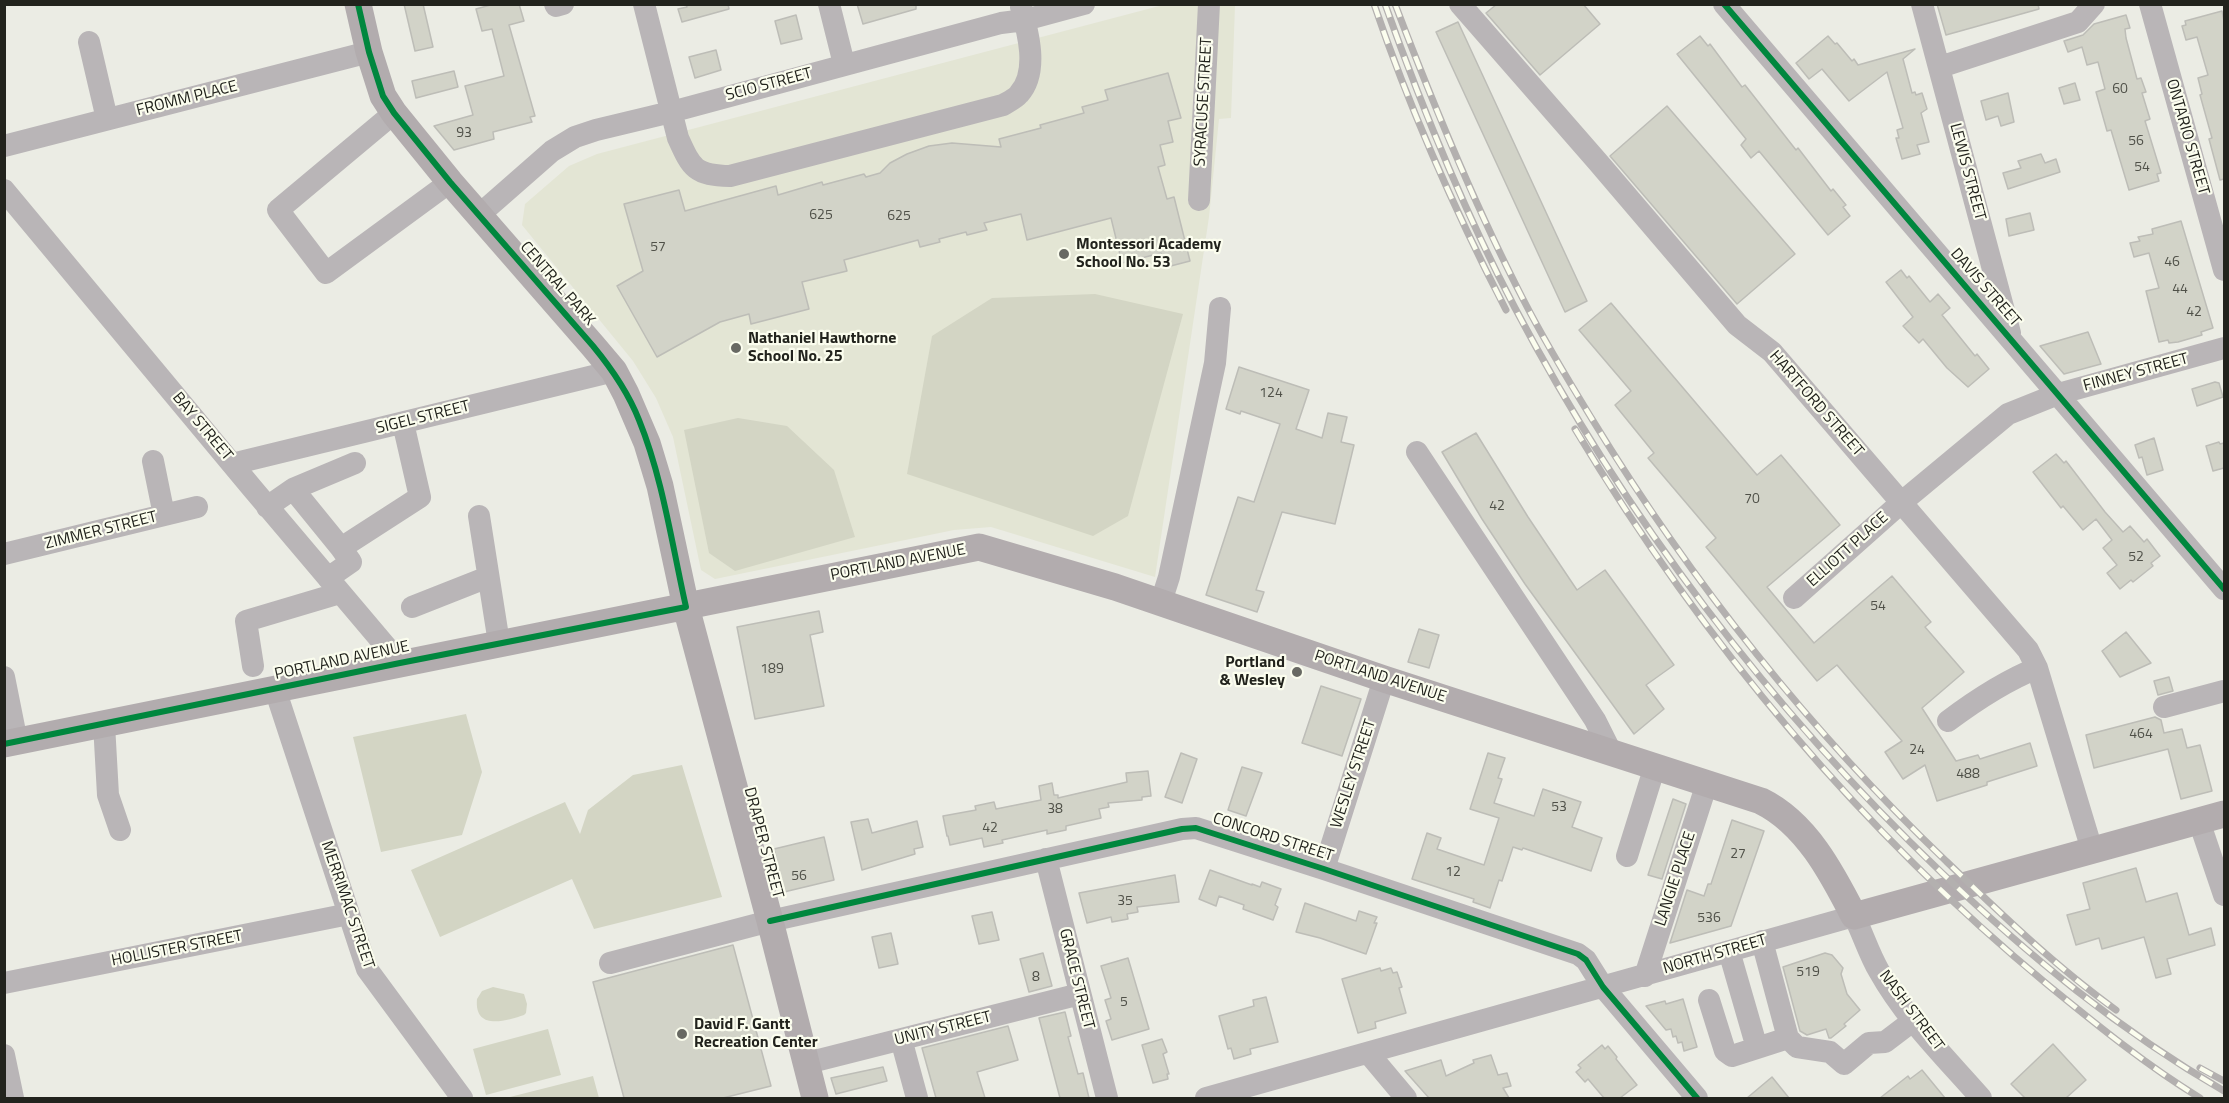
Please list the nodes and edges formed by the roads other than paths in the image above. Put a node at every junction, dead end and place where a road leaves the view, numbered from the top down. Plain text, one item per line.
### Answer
1 (358, 4) edge
2 (555, 4) edge
3 (563, 4) edge
4 (644, 4) edge
5 (829, 4) edge
6 (1084, 4) edge
7 (1209, 4) edge
8 (1460, 4) edge
9 (1724, 4) edge
10 (1922, 4) edge
11 (2094, 4) edge
12 (2150, 4) edge
13 (1023, 12) edge
14 (89, 42) dead end
15 (369, 52) junction
16 (844, 64) junction
17 (1940, 67) junction
18 (671, 112) junction
19 (394, 113) junction
20 (107, 119) junction
21 (4, 146) edge
22 (450, 182) junction
23 (4, 190) edge
24 (1199, 200) dead end
25 (479, 215) junction
26 (2224, 270) edge
27 (1220, 308) dead end
28 (2012, 339) junction
29 (2224, 348) edge
30 (614, 371) junction
31 (2058, 394) junction
32 (403, 423) junction
33 (1417, 452) dead end
34 (153, 462) dead end
35 (355, 463) dead end
36 (232, 464) junction
37 (293, 489) junction
38 (1902, 502) junction
39 (197, 507) dead end
40 (267, 507) junction
41 (164, 515) junction
42 (479, 516) dead end
43 (341, 548) junction
44 (4, 554) edge
45 (488, 577) junction
46 (334, 585) junction
47 (2224, 589) edge
48 (1794, 598) dead end
49 (1161, 602) junction
50 (412, 607) dead end
51 (686, 607) junction
52 (499, 643) junction
53 (400, 663) junction
54 (253, 666) dead end
55 (2037, 668) junction
56 (4, 677) edge
57 (1384, 680) junction
58 (275, 689) junction
59 (2224, 692) edge
60 (2164, 707) dead end
61 (1948, 721) dead end
62 (104, 724) junction
63 (11, 743) edge
64 (1611, 752) junction
65 (1655, 766) junction
66 (1707, 783) junction
67 (2212, 817) edge
68 (120, 830) dead end
69 (2092, 850) junction
70 (1627, 856) dead end
71 (1046, 859) junction
72 (1324, 869) junction
73 (2224, 895) edge
74 (349, 914) junction
75 (1854, 916) junction
76 (770, 921) junction
77 (1762, 941) junction
78 (1729, 951) junction
79 (610, 963) dead end
80 (1645, 976) junction
81 (4, 983) edge
82 (1603, 987) junction
83 (1080, 994) junction
84 (1709, 1000) dead end
85 (1914, 1020) junction
86 (1788, 1038) junction
87 (901, 1039) junction
88 (1757, 1048) junction
89 (1369, 1054) junction
90 (4, 1055) edge
91 (807, 1063) junction
92 (13, 1098) edge
93 (462, 1098) edge
94 (815, 1098) edge
95 (917, 1098) edge
96 (1107, 1098) edge
97 (1206, 1098) edge
98 (1406, 1098) edge
99 (1697, 1098) edge
100 (1981, 1098) edge

1 - 15 main road, CENTRAL PARK
2 - 3 street
4 - 18 street
5 - 16 street
6 - 13 street, SCIO STREET
7 - 24 street, SYRACUSE STREET
8 - 38 street, HARTFORD STREET
9 - 28 street, DAVIS STREET
10 - 17 street, LEWIS STREET
11 - 17 street
12 - 26 street, ONTARIO STREET
13 - 16 street, SCIO STREET
13 - 18 street
14 - 20 street
15 - 19 main road, CENTRAL PARK
15 - 20 street, FROMM PLACE
16 - 18 street, SCIO STREET
17 - 28 street, LEWIS STREET
18 - 25 street, SCIO STREET
19 - 22 main road, CENTRAL PARK
19 - 22 street
20 - 21 street, FROMM PLACE
22 - 25 main road, CENTRAL PARK
23 - 36 street, BAY STREET
25 - 30 main road, CENTRAL PARK
27 - 49 street
28 - 31 street, DAVIS STREET
29 - 31 street, FINNEY STREET
30 - 32 street, SIGEL STREET
30 - 51 main road, CENTRAL PARK
31 - 38 street, FINNEY STREET
31 - 47 street, DAVIS STREET
32 - 36 street, SIGEL STREET
32 - 43 street
33 - 64 street
34 - 41 street
35 - 37 street
36 - 40 street, BAY STREET
37 - 40 street
37 - 43 street
38 - 48 street, ELLIOTT PLACE
38 - 55 street, HARTFORD STREET
39 - 41 street, ZIMMER STREET
40 - 46 street, BAY STREET
41 - 44 street, ZIMMER STREET
42 - 45 street
43 - 46 street
45 - 50 street
45 - 52 street
46 - 53 street, BAY STREET
46 - 54 street
49 - 51 main road, PORTLAND AVENUE
49 - 57 main road, PORTLAND AVENUE
51 - 52 main road, PORTLAND AVENUE
51 - 76 main road, DRAPER STREET
52 - 53 main road, PORTLAND AVENUE
53 - 58 main road, PORTLAND AVENUE
55 - 61 street
55 - 69 street, HARTFORD STREET
56 - 63 street
57 - 64 main road, PORTLAND AVENUE
57 - 72 street, WESLEY STREET
58 - 62 main road, PORTLAND AVENUE
58 - 74 street, MERRIMAC STREET
59 - 60 street
62 - 63 main road, PORTLAND AVENUE
62 - 68 street
64 - 65 main road, PORTLAND AVENUE
65 - 66 main road, PORTLAND AVENUE
65 - 70 street
66 - 75 main road, PORTLAND AVENUE
66 - 80 street, LANGIE PLACE
67 - 69 main road, NORTH STREET
67 - 73 street
69 - 75 main road, NORTH STREET
71 - 72 street, CONCORD STREET
71 - 76 street, CONCORD STREET
71 - 83 street, GRACE STREET
72 - 82 street, CONCORD STREET
74 - 81 street, HOLLISTER STREET
74 - 93 street, MERRIMAC STREET
75 - 77 street, NORTH STREET
75 - 85 street, NASH STREET
76 - 79 street, CONCORD STREET
76 - 91 main road, DRAPER STREET
77 - 78 street, NORTH STREET
77 - 86 street
78 - 80 street, NORTH STREET
78 - 88 street
80 - 82 street, NORTH STREET
82 - 89 street, NORTH STREET
82 - 99 street, CONCORD STREET
83 - 87 street, UNITY STREET
83 - 96 street, GRACE STREET
84 - 88 street
85 - 86 street
85 - 100 street, NASH STREET
86 - 88 street
87 - 91 street, UNITY STREET
87 - 95 street
89 - 97 street, NORTH STREET
89 - 98 street
90 - 92 street
91 - 94 main road, DRAPER STREET

